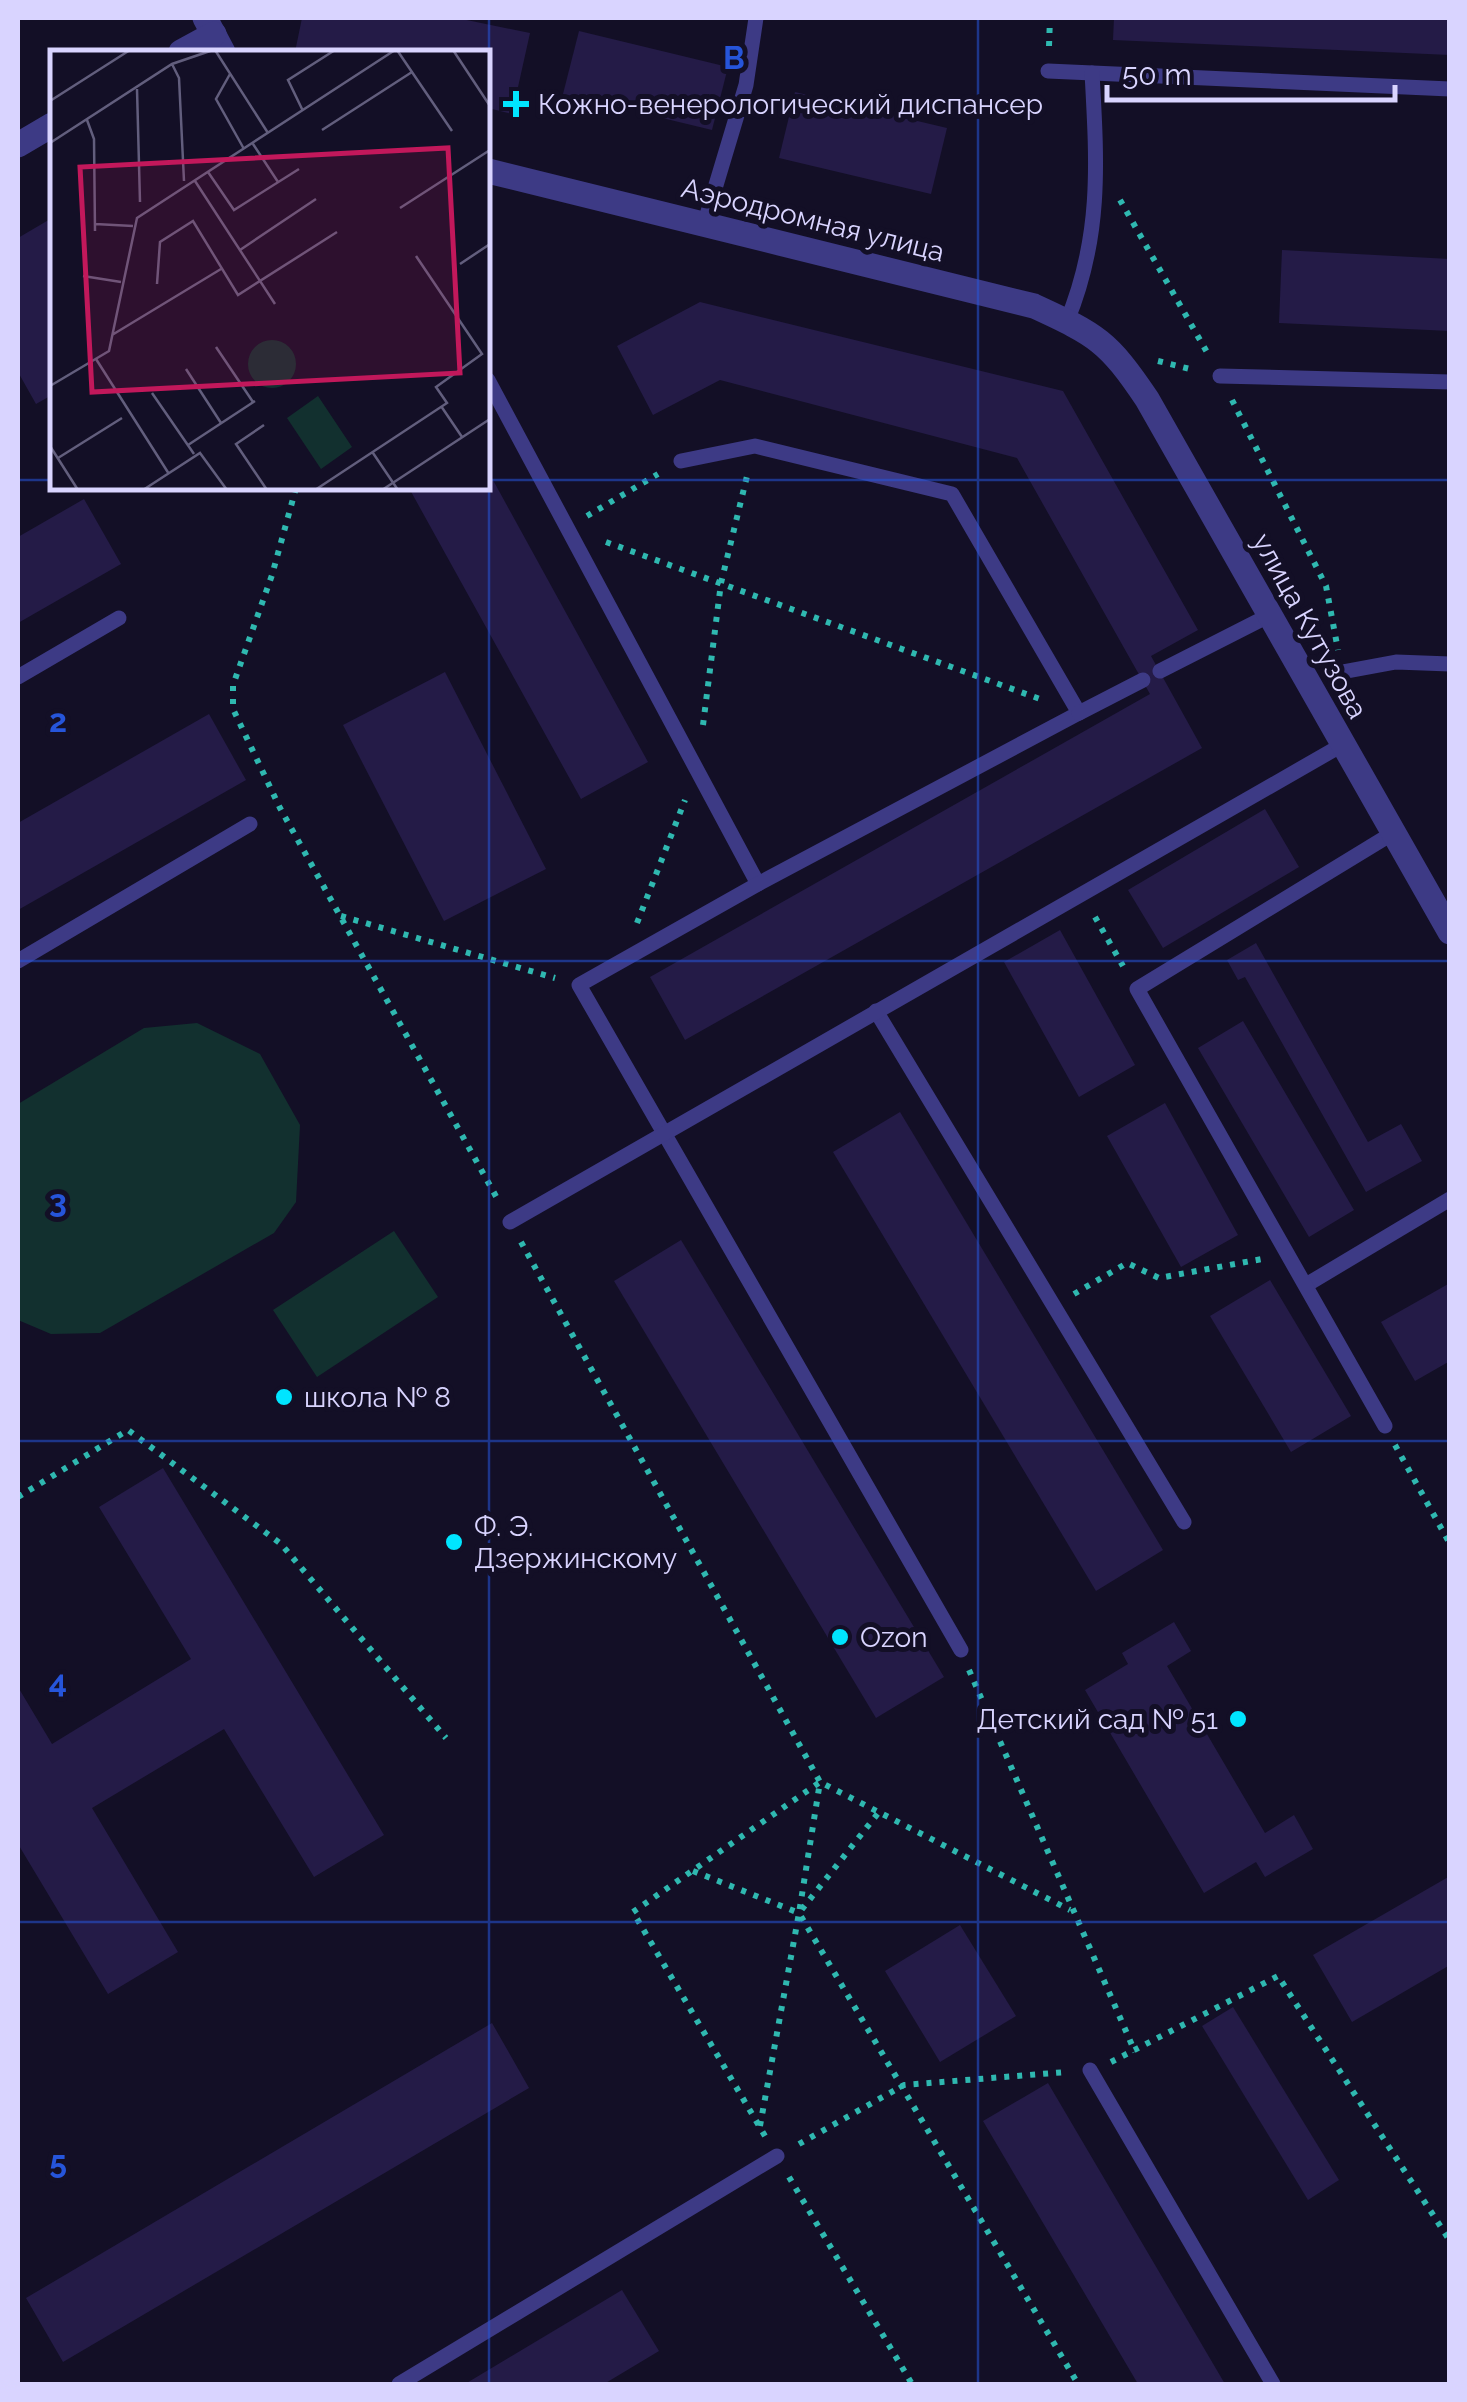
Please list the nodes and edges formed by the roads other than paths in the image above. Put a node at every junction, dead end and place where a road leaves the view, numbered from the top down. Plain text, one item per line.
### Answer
1 (756, 18) edge
2 (214, 35) edge
3 (185, 50) edge
4 (1048, 71) dead end
5 (1092, 73) junction
6 (1450, 89) edge
7 (50, 126) edge
8 (18, 145) edge
9 (490, 172) edge
10 (704, 224) junction
11 (1067, 321) junction
12 (1115, 351) joint
13 (1220, 376) road end
14 (1450, 382) edge
15 (490, 384) edge
16 (681, 461) road end
17 (1270, 615) junction
18 (119, 618) dead end
19 (1450, 664) edge
20 (1160, 671) dead end
21 (1342, 672) dead end
22 (18, 677) edge
23 (1142, 680) dead end
24 (1079, 713) junction
25 (1342, 745) junction
26 (250, 824) dead end
27 (1392, 834) junction
28 (758, 884) junction
29 (1450, 932) edge
30 (18, 961) edge
31 (876, 1011) junction
32 (663, 1134) junction
33 (1450, 1199) edge
34 (510, 1222) road end
35 (1306, 1285) junction
36 (1384, 1426) road end
37 (1184, 1522) dead end
38 (960, 1650) road end
39 (1090, 2070) road end
40 (777, 2156) road end
41 (399, 2384) edge
42 (1273, 2384) edge

1 - 10 lane
2 - 3 street
4 - 5 lane
5 - 6 lane
5 - 11 lane
7 - 8 street
9 - 10 street, Аэродромная улица
10 - 11 street, Аэродромная улица
11 - 12 street, Аэродромная улица
12 - 17 street, улица Кутузова
13 - 14 lane
15 - 28 lane
16 - 24 lane
17 - 20 lane
17 - 25 street, улица Кутузова
18 - 22 lane
19 - 21 lane
23 - 24 lane
24 - 28 lane
25 - 27 street, улица Кутузова
25 - 31 lane
26 - 30 lane
27 - 29 street, улица Кутузова
27 - 35 lane
28 - 32 lane
31 - 32 lane
31 - 37 lane
32 - 34 lane
32 - 38 lane
33 - 35 lane
35 - 36 lane
39 - 42 lane
40 - 41 lane

